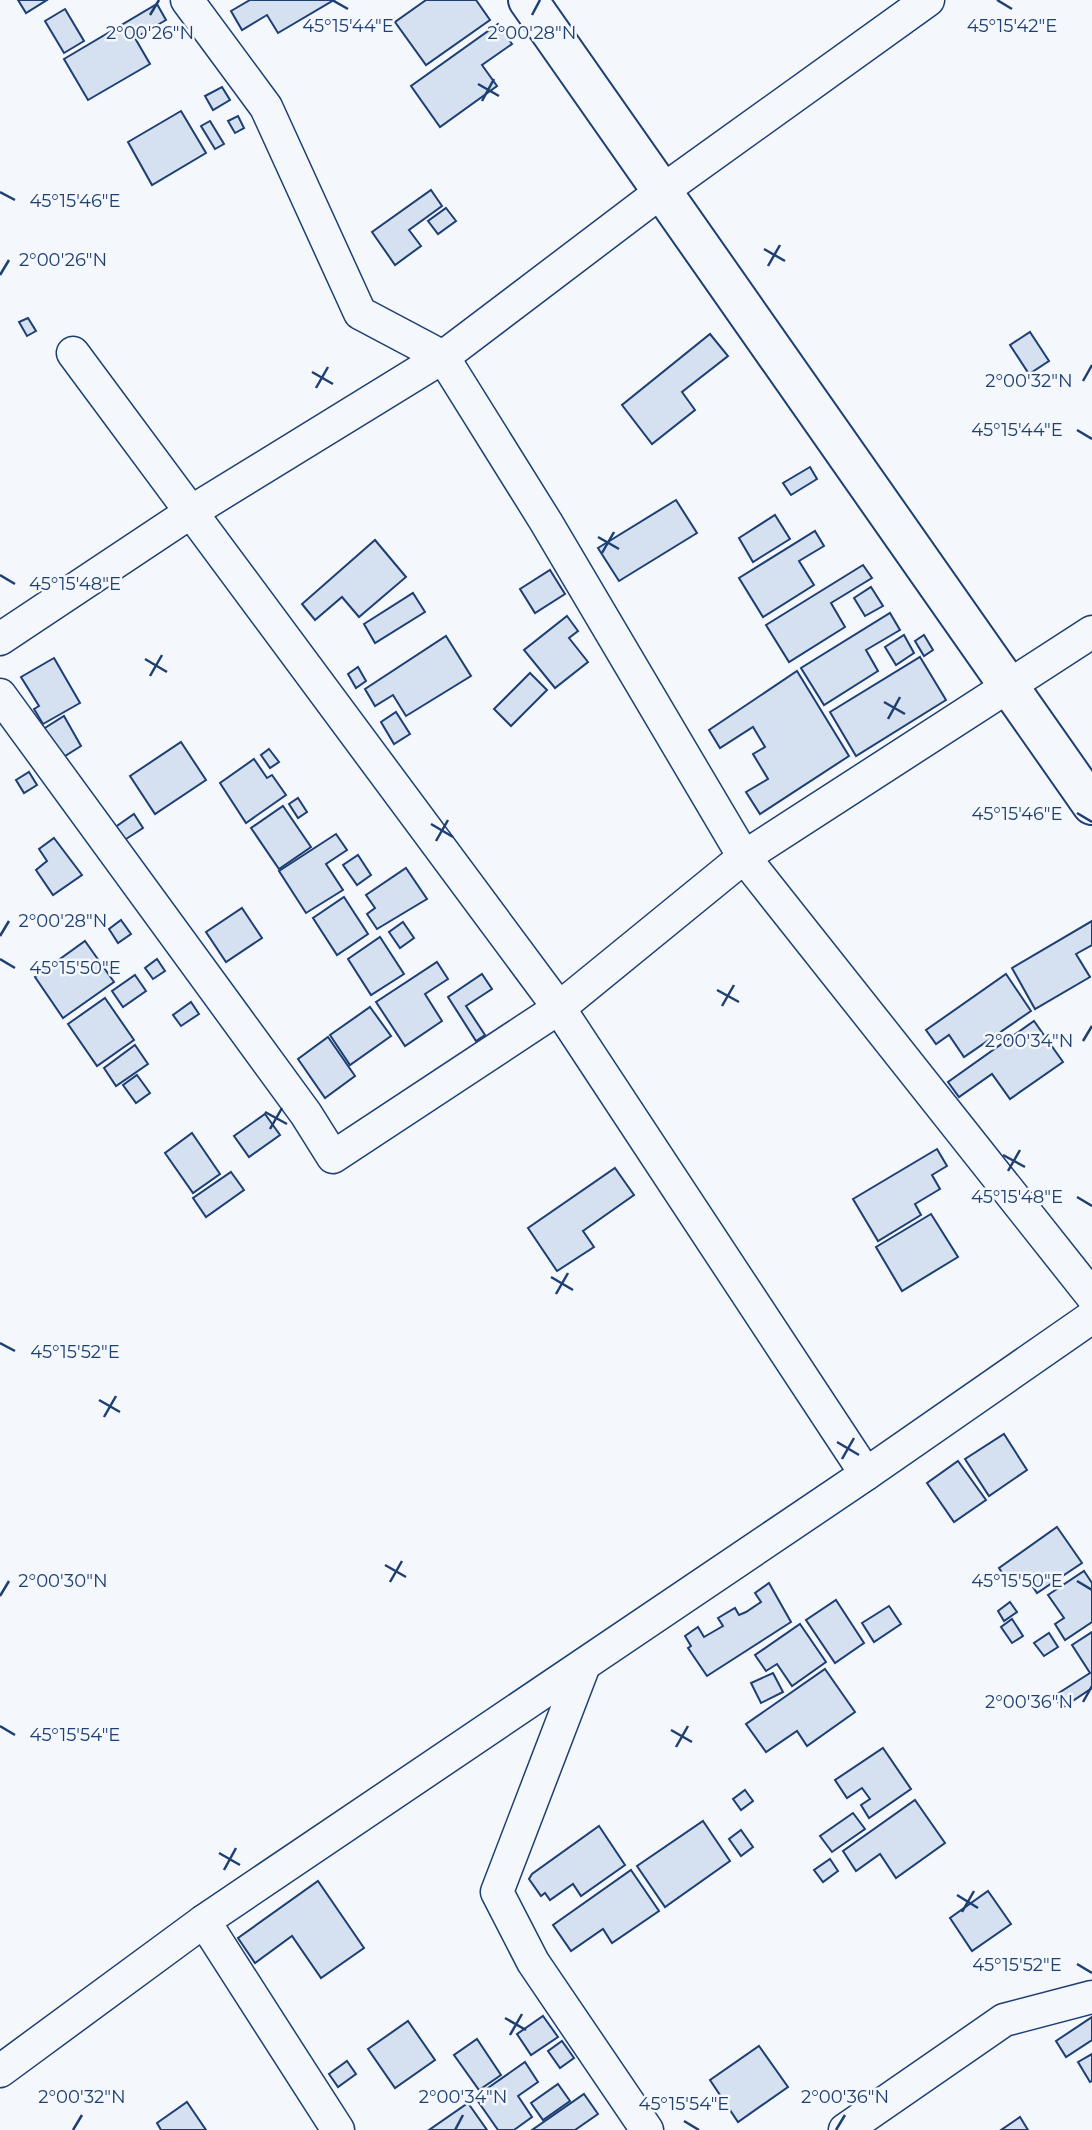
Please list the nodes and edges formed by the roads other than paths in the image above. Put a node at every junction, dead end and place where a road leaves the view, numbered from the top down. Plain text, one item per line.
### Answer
1 (187, 0) edge
2 (528, 0) edge
3 (928, 0) edge
4 (662, 191) junction
5 (73, 353) dead end
6 (443, 357) junction
7 (191, 512) junction
8 (1092, 632) edge
9 (0, 639) edge
10 (1008, 685) junction
11 (0, 695) edge
12 (1092, 805) edge
13 (744, 857) junction
14 (559, 1007) junction
15 (1092, 1296) edge
16 (1092, 1317) edge
17 (866, 1475) junction
18 (584, 1665) junction
19 (204, 1922) junction
20 (1092, 1997) edge
21 (0, 2071) edge
22 (338, 2130) edge
23 (647, 2130) edge
24 (845, 2130) edge

1 - 6 street
2 - 4 street
3 - 4 street
4 - 6 street
4 - 10 street
5 - 7 street
6 - 7 street
6 - 13 street
7 - 9 street
7 - 14 street
8 - 10 street
10 - 12 street
10 - 13 street
11 - 14 street
13 - 14 street
13 - 15 street
14 - 17 street
16 - 17 street
17 - 18 street
18 - 19 street
18 - 23 street
19 - 21 street
19 - 22 street
20 - 24 street

